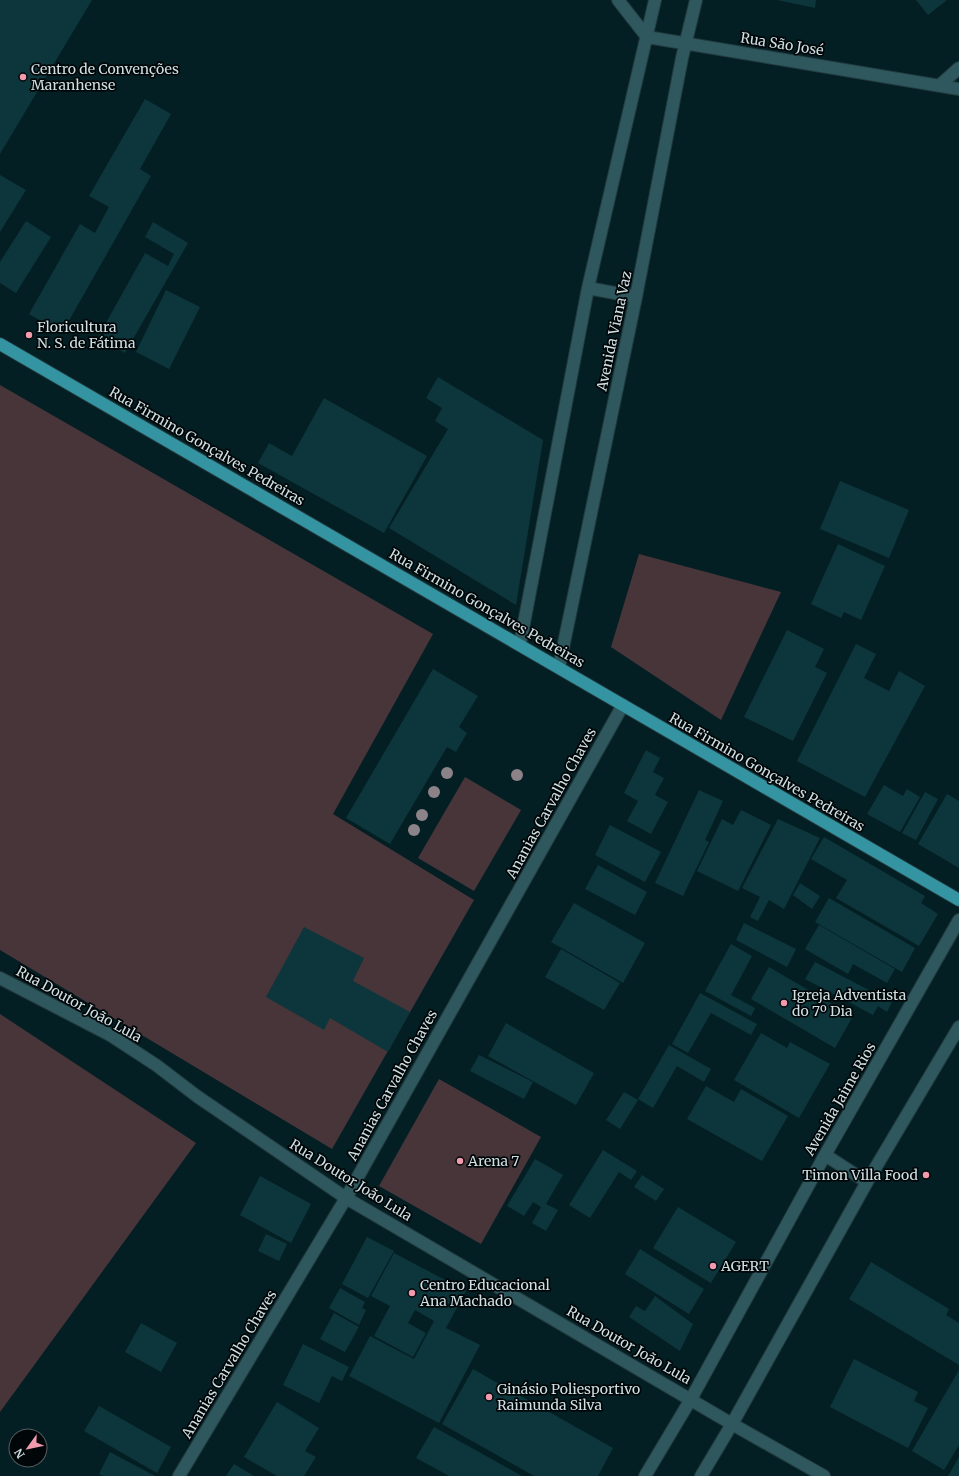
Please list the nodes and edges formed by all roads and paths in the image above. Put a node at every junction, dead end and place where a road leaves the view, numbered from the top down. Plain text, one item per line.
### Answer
1 (618, 0) edge
2 (655, 0) edge
3 (696, 0) edge
4 (647, 37) junction
5 (685, 44) junction
6 (959, 68) edge
7 (940, 85) junction
8 (959, 89) edge
9 (588, 288) junction
10 (636, 297) junction
11 (0, 344) edge
12 (520, 644) junction
13 (559, 667) junction
14 (623, 705) junction
15 (959, 900) edge
16 (959, 920) edge
17 (0, 978) edge
18 (959, 1027) edge
19 (826, 1155) junction
20 (867, 1182) junction
21 (346, 1198) junction
22 (691, 1400) junction
23 (732, 1424) junction
24 (179, 1476) edge
25 (645, 1476) edge
26 (701, 1476) edge
27 (824, 1476) edge

1 - 4 street
2 - 4 street
3 - 5 street, Avenida Viana Vaz
4 - 5 street, Rua São José
4 - 9 street
5 - 7 street, Rua São José
5 - 10 street, Avenida Viana Vaz
6 - 7 street
7 - 8 street, Rua São José
9 - 10 street
9 - 12 street
10 - 13 street, Avenida Viana Vaz
11 - 12 main road, Rua Firmino Gonçalves Pedreiras
12 - 13 main road, Rua Firmino Gonçalves Pedreiras
13 - 14 main road, Rua Firmino Gonçalves Pedreiras
14 - 15 main road, Rua Firmino Gonçalves Pedreiras
14 - 21 street, Ananias Carvalho Chaves
16 - 19 street, Avenida Jaime Rios
17 - 21 street, Rua Doutor João Lula
18 - 20 street
19 - 20 street
19 - 22 street, Avenida Jaime Rios
20 - 23 street
21 - 22 street, Rua Doutor João Lula
21 - 24 street, Ananias Carvalho Chaves
22 - 23 street
22 - 25 street, Avenida Jaime Rios
23 - 26 street
23 - 27 street

